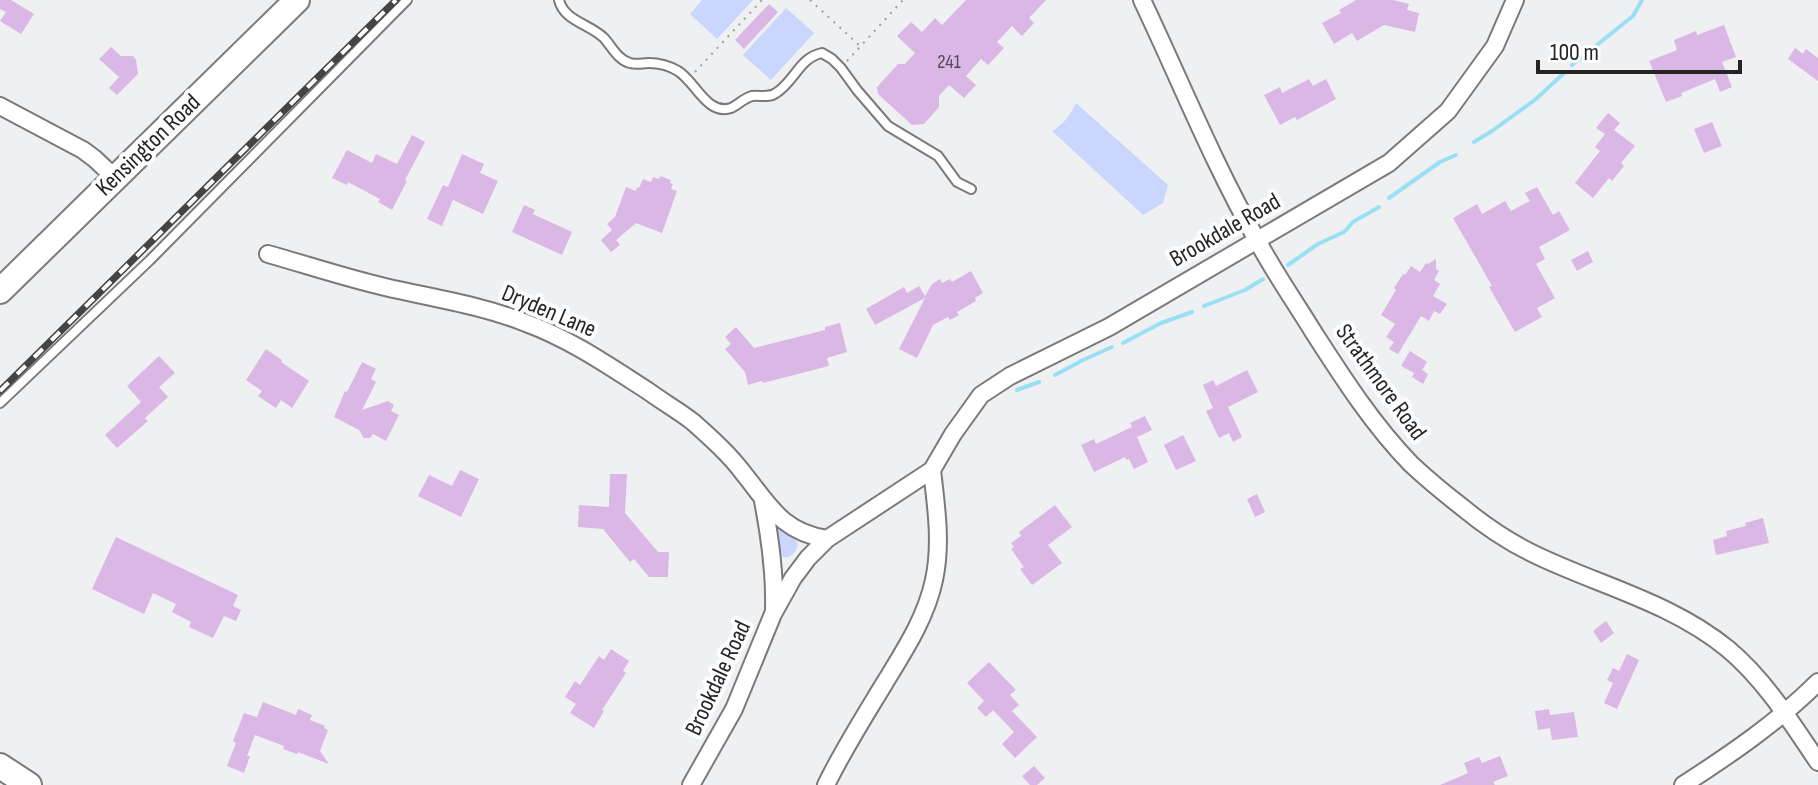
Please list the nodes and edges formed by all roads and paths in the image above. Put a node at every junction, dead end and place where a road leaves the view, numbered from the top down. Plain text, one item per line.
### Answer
1 (297, 0) edge
2 (407, 0) edge
3 (559, 0) edge
4 (762, 0) edge
5 (810, 0) edge
6 (903, 0) edge
7 (1142, 0) edge
8 (1515, 0) edge
9 (860, 46) junction
10 (841, 68) junction
11 (689, 79) junction
12 (0, 106) edge
13 (115, 178) junction
14 (971, 189) dead end
15 (1256, 240) junction
16 (268, 254) dead end
17 (0, 291) edge
18 (0, 403) edge
19 (932, 470) junction
20 (763, 500) junction
21 (827, 539) junction
22 (773, 614) junction
23 (1818, 682) edge
24 (1786, 713) junction
25 (1818, 762) edge
26 (0, 766) edge
27 (29, 785) edge
28 (691, 785) edge
29 (826, 785) edge
30 (1683, 785) edge

1 - 13 street, Kensington Road
2 - 18 lane
3 - 11 lane
4 - 11 path
5 - 9 path
6 - 9 path
7 - 15 street, Strathmore Road
8 - 15 street, Brookdale Road
9 - 10 path
10 - 11 lane
10 - 14 lane
12 - 13 street
13 - 17 street, Kensington Road
15 - 19 street, Brookdale Road
15 - 24 street, Strathmore Road
16 - 20 street, Dryden Lane
19 - 21 street, Brookdale Road
19 - 29 street
20 - 21 street, Dryden Lane
20 - 22 street, Dryden Lane
21 - 22 street, Brookdale Road
22 - 28 street, Brookdale Road
23 - 24 street
24 - 25 street, Strathmore Road
24 - 30 street
26 - 27 street

